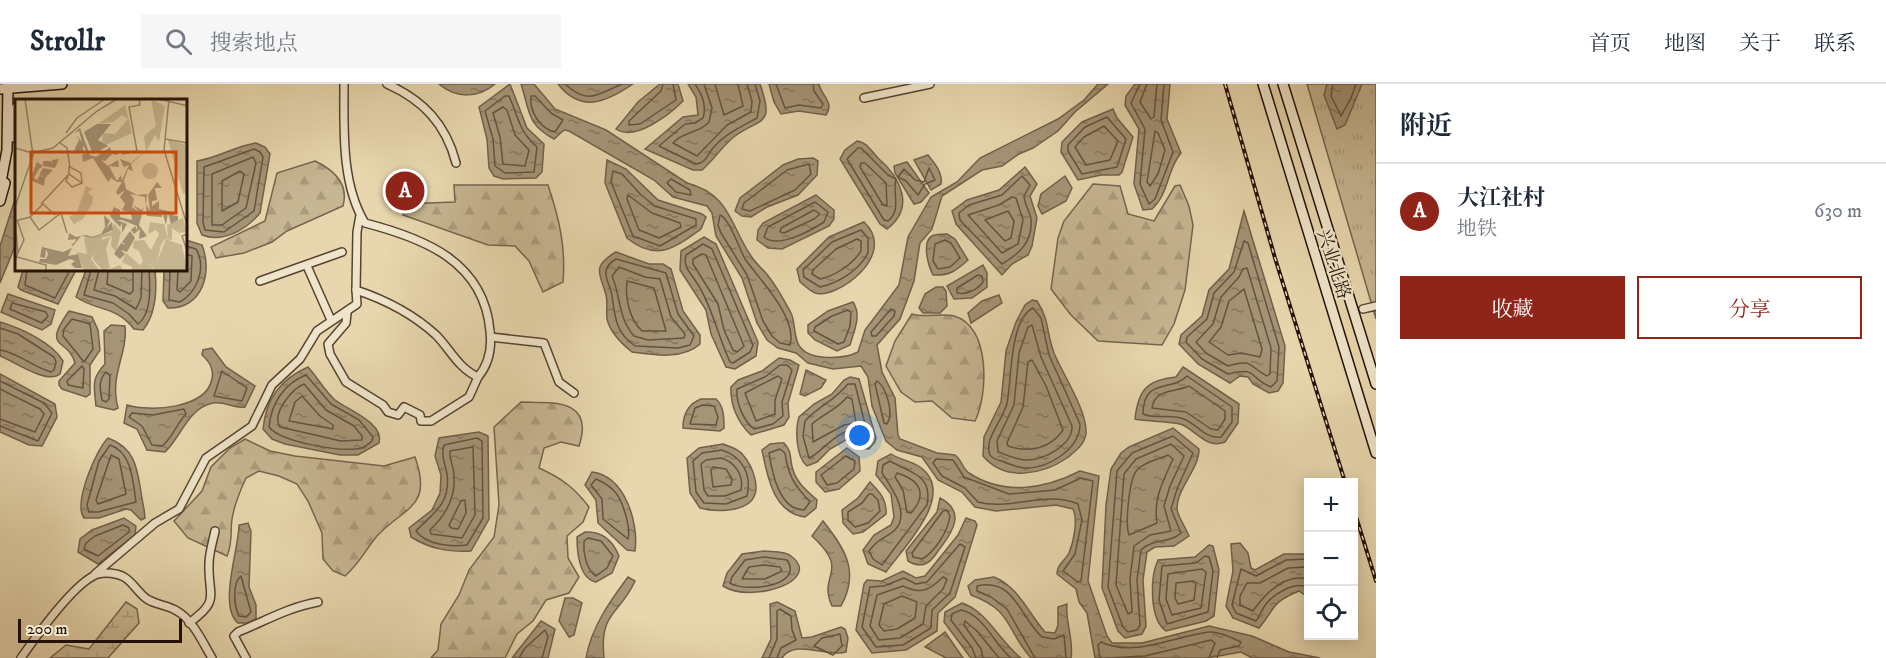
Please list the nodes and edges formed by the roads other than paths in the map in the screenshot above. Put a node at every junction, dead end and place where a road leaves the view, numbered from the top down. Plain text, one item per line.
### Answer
1 (62, 84) edge
2 (344, 84) edge
3 (387, 84) edge
4 (930, 84) edge
5 (1263, 84) edge
6 (1283, 84) edge
7 (10, 87) edge
8 (864, 98) dead end
9 (0, 101) edge
10 (15, 116) edge
11 (8, 120) junction
12 (456, 163) dead end
13 (0, 187) edge
14 (0, 201) edge
15 (360, 215) junction
16 (342, 252) dead end
17 (307, 266) junction
18 (260, 281) dead end
19 (356, 290) junction
20 (1376, 306) edge
21 (1363, 309) dead end
22 (347, 313) junction
23 (332, 320) junction
24 (491, 337) junction
25 (478, 377) junction
26 (1376, 384) edge
27 (574, 393) dead end
28 (1376, 453) edge
29 (215, 531) dead end
30 (95, 574) junction
31 (318, 602) dead end
32 (189, 623) junction
33 (21, 658) edge
34 (212, 658) edge
35 (246, 658) edge

1 - 7 main road
2 - 15 street
3 - 12 street
4 - 8 street
5 - 28 main road, 兴业北路
6 - 26 main road, 兴业北路
7 - 11 main road
9 - 11 main road
10 - 14 main road
11 - 13 main road
15 - 19 street
15 - 24 street
16 - 17 street
17 - 18 street
17 - 23 street
19 - 22 street
19 - 25 street
20 - 21 street
22 - 23 street
22 - 25 street
23 - 30 street
24 - 25 street
24 - 27 street
29 - 32 street
30 - 32 street
30 - 33 street
31 - 35 street
32 - 34 street

